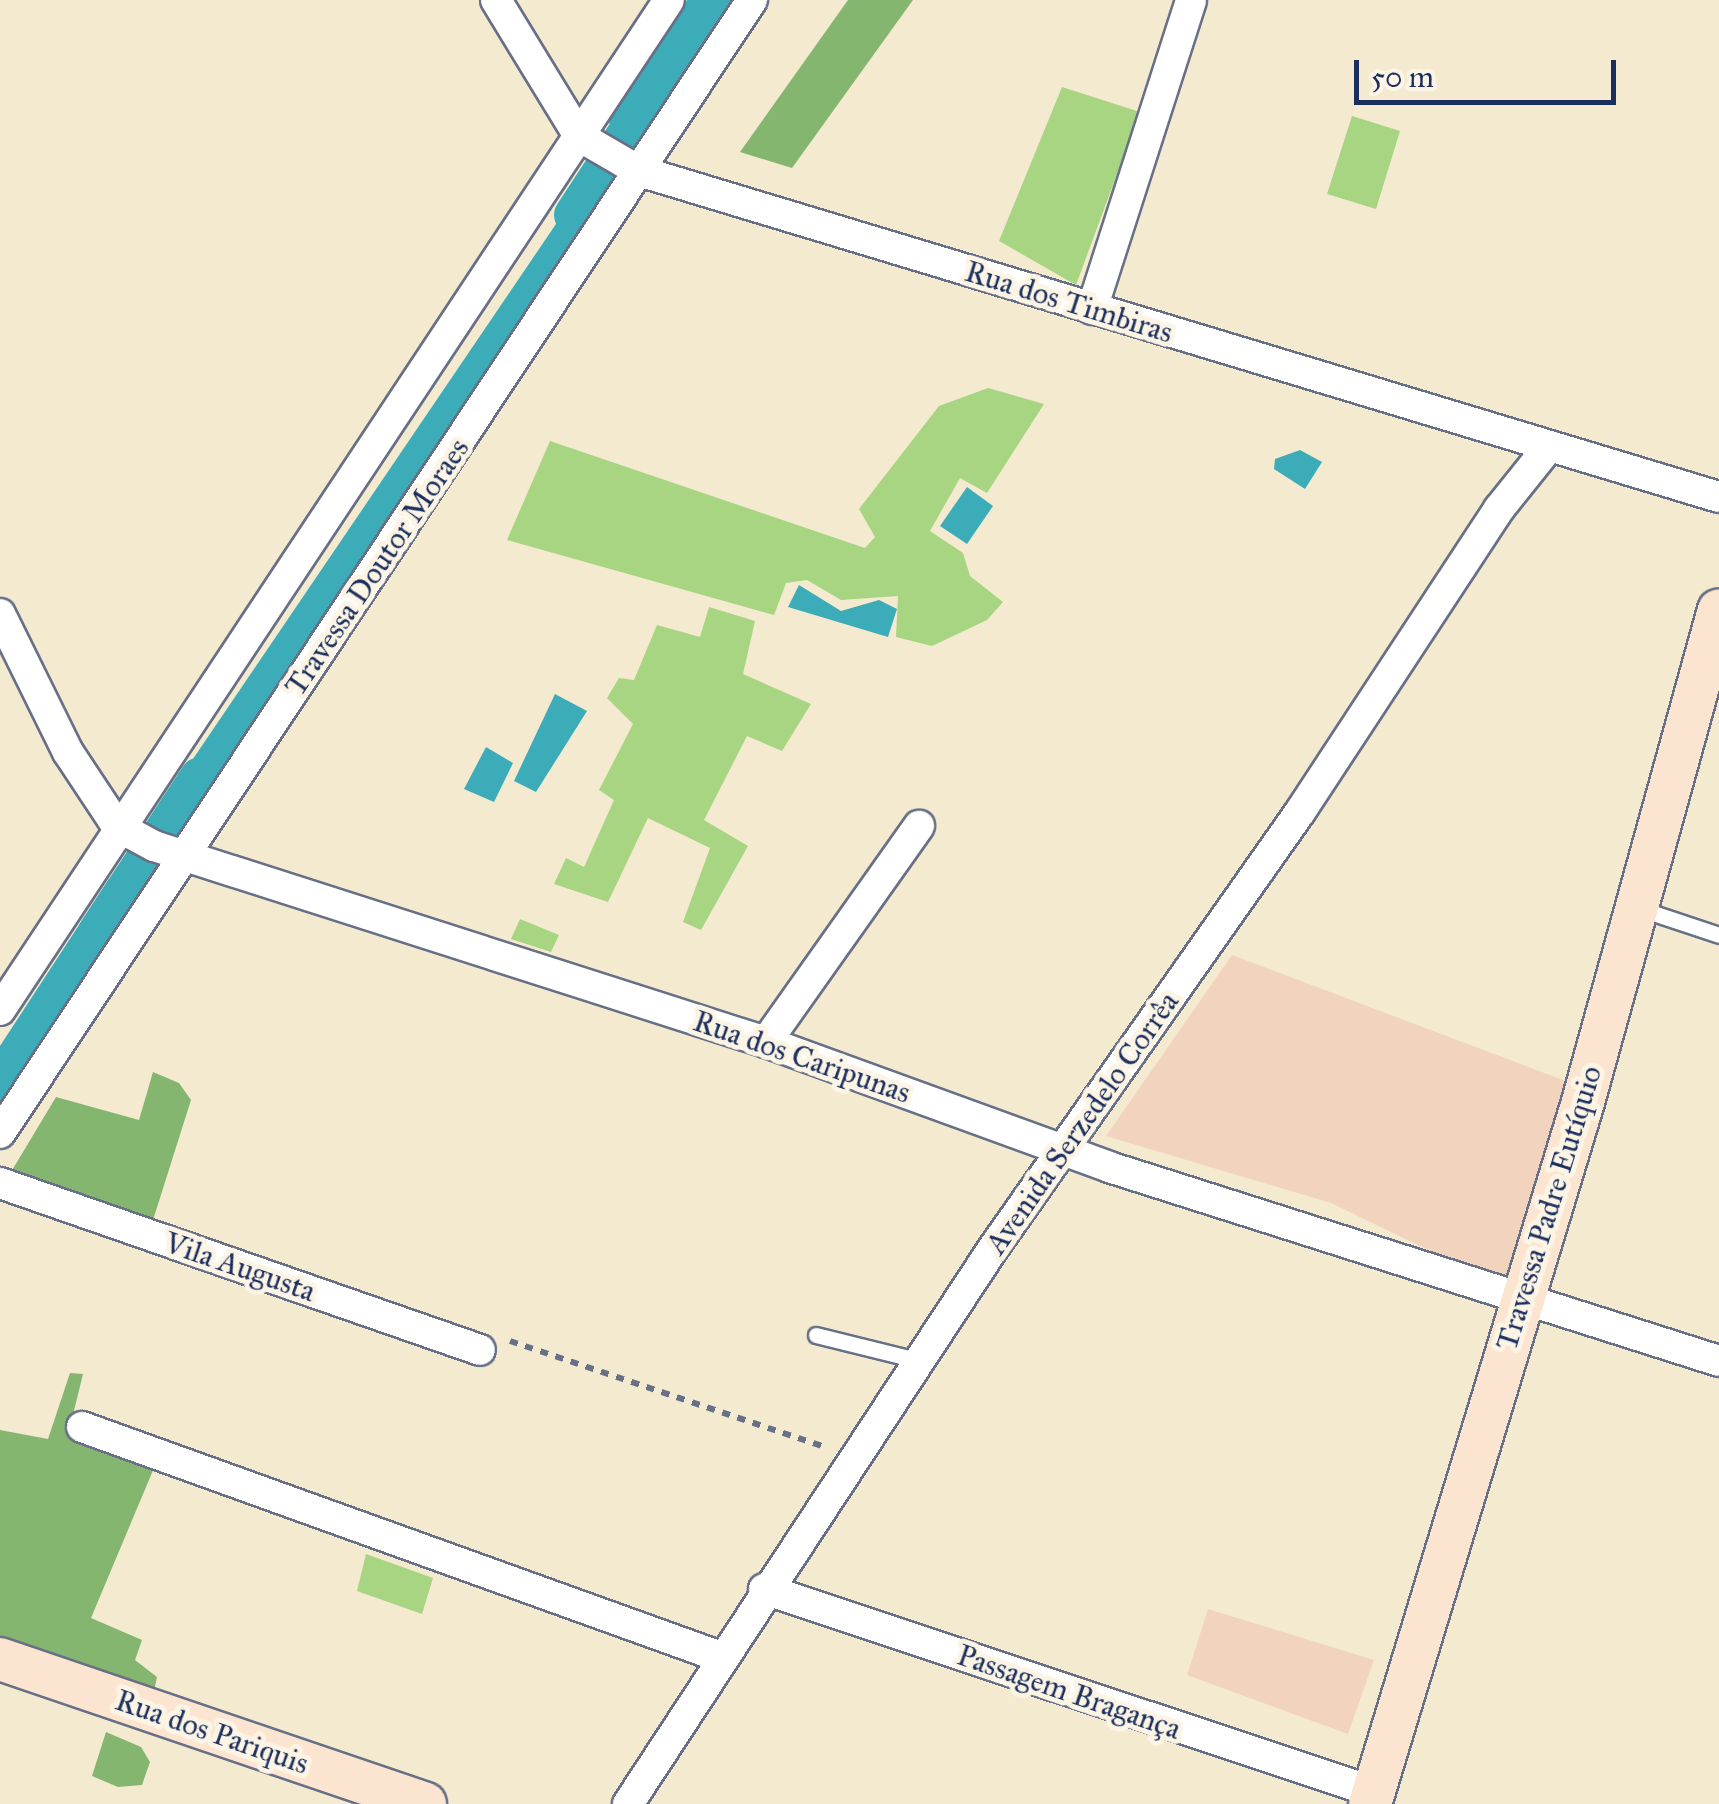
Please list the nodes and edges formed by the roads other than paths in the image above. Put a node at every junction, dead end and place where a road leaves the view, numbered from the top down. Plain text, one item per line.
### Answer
1 (496, 0) edge
2 (669, 0) edge
3 (752, 0) edge
4 (1192, 0) edge
5 (580, 136) junction
6 (639, 171) junction
7 (1092, 309) junction
8 (1547, 450) junction
9 (1719, 497) edge
10 (1719, 610) edge
11 (0, 614) edge
12 (117, 826) junction
13 (919, 826) dead end
14 (185, 855) junction
15 (1638, 908) junction
16 (1719, 935) edge
17 (0, 1010) edge
18 (766, 1042) junction
19 (0, 1133) edge
20 (1063, 1151) junction
21 (0, 1184) edge
22 (1521, 1295) junction
23 (816, 1335) dead end
24 (495, 1345) road end
25 (1719, 1361) edge
26 (921, 1362) junction
27 (82, 1427) dead end
28 (764, 1590) junction
29 (721, 1657) junction
30 (0, 1660) edge
31 (1372, 1798) edge
32 (425, 1804) edge
33 (628, 1804) edge

1 - 5 street, Rua dos Timbiras
2 - 5 street
3 - 6 street, Travessa Doutor Moraes
4 - 7 street
5 - 6 street, Rua dos Timbiras
5 - 12 street
6 - 7 street, Rua dos Timbiras
6 - 14 street, Travessa Doutor Moraes
7 - 8 street, Rua dos Timbiras
8 - 9 street, Rua dos Timbiras
8 - 20 street, Avenida Serzedelo Corrêa
10 - 15 main road, Travessa Padre Eutíquio
11 - 12 street
12 - 14 street, Rua dos Caripunas
12 - 17 street
13 - 18 street
14 - 18 street, Rua dos Caripunas
14 - 19 street, Travessa Doutor Moraes
15 - 16 lane
15 - 22 main road, Travessa Padre Eutíquio
18 - 20 street, Rua dos Caripunas
20 - 22 street, Rua dos Caripunas
20 - 26 street, Avenida Serzedelo Corrêa
21 - 24 street, Vila Augusta
22 - 25 street, Rua dos Caripunas
22 - 31 main road, Travessa Padre Eutíquio
23 - 26 lane
26 - 28 street, Avenida Serzedelo Corrêa
27 - 29 street
28 - 29 street, Avenida Serzedelo Corrêa
28 - 31 street, Passagem Bragança
29 - 33 street, Avenida Serzedelo Corrêa
30 - 32 main road, Rua dos Pariquis

